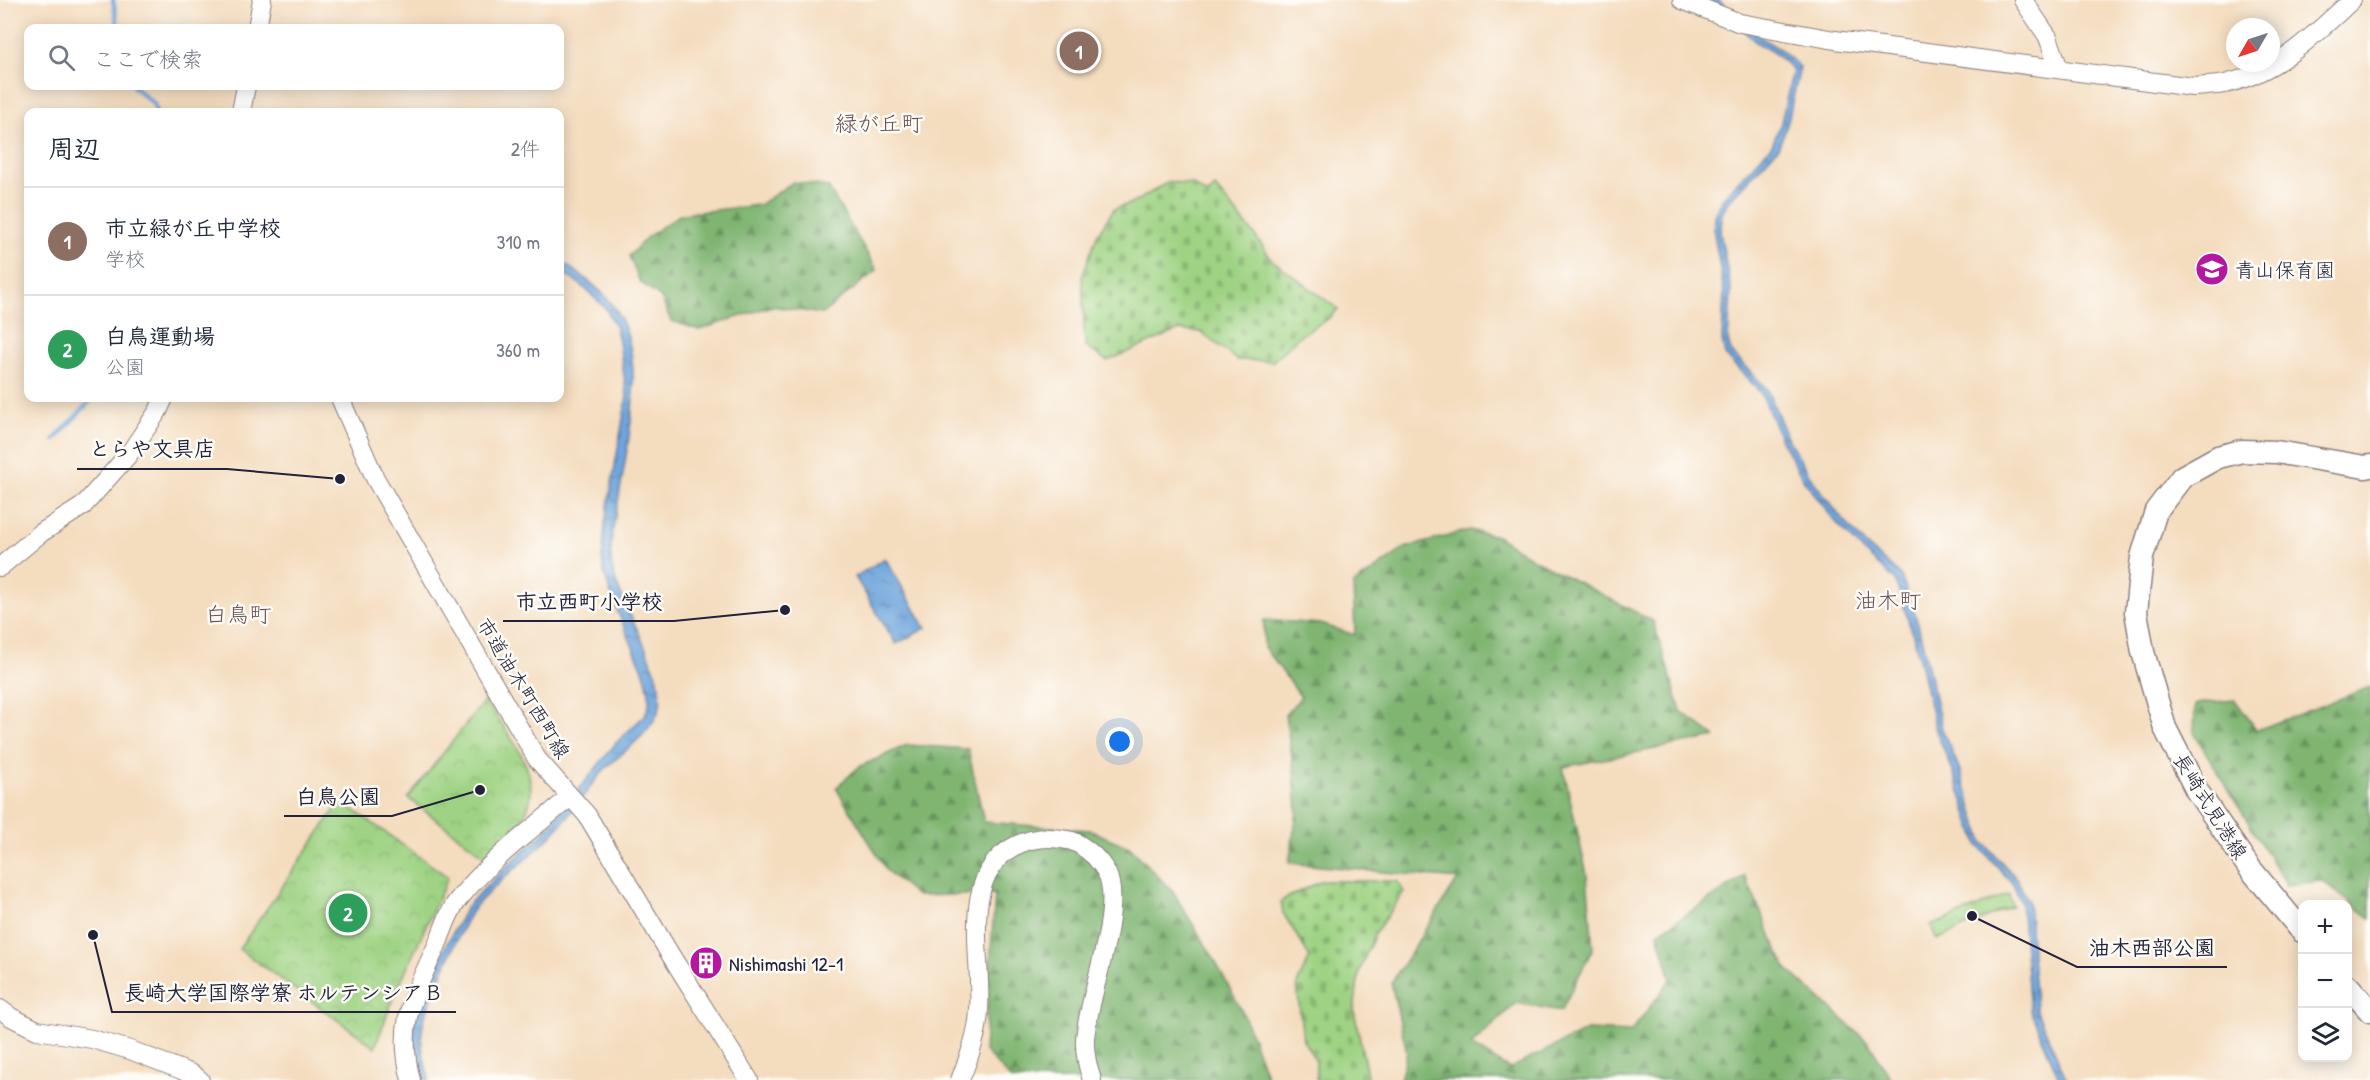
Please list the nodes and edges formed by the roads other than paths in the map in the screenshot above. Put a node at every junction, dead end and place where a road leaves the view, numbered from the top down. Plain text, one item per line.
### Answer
1 (262, 0) edge
2 (1682, 0) edge
3 (2023, 0) edge
4 (2352, 0) edge
5 (258, 24) edge
6 (2059, 69) junction
7 (245, 90) edge
8 (242, 108) edge
9 (162, 402) edge
10 (342, 402) edge
11 (2370, 466) edge
12 (0, 567) edge
13 (569, 798) junction
14 (2298, 926) edge
15 (2352, 991) edge
16 (0, 1009) edge
17 (2370, 1011) edge
18 (200, 1080) edge
19 (411, 1080) edge
20 (749, 1080) edge
21 (960, 1080) edge
22 (1092, 1080) edge

1 - 5 street
2 - 6 street
3 - 6 street
4 - 6 street
7 - 8 street
9 - 12 street
10 - 13 street, 市道油木町西町線
11 - 14 main road, 長崎式見港線
13 - 19 street
13 - 20 street, 市道油木町西町線
15 - 17 main road
16 - 18 street
21 - 22 street

